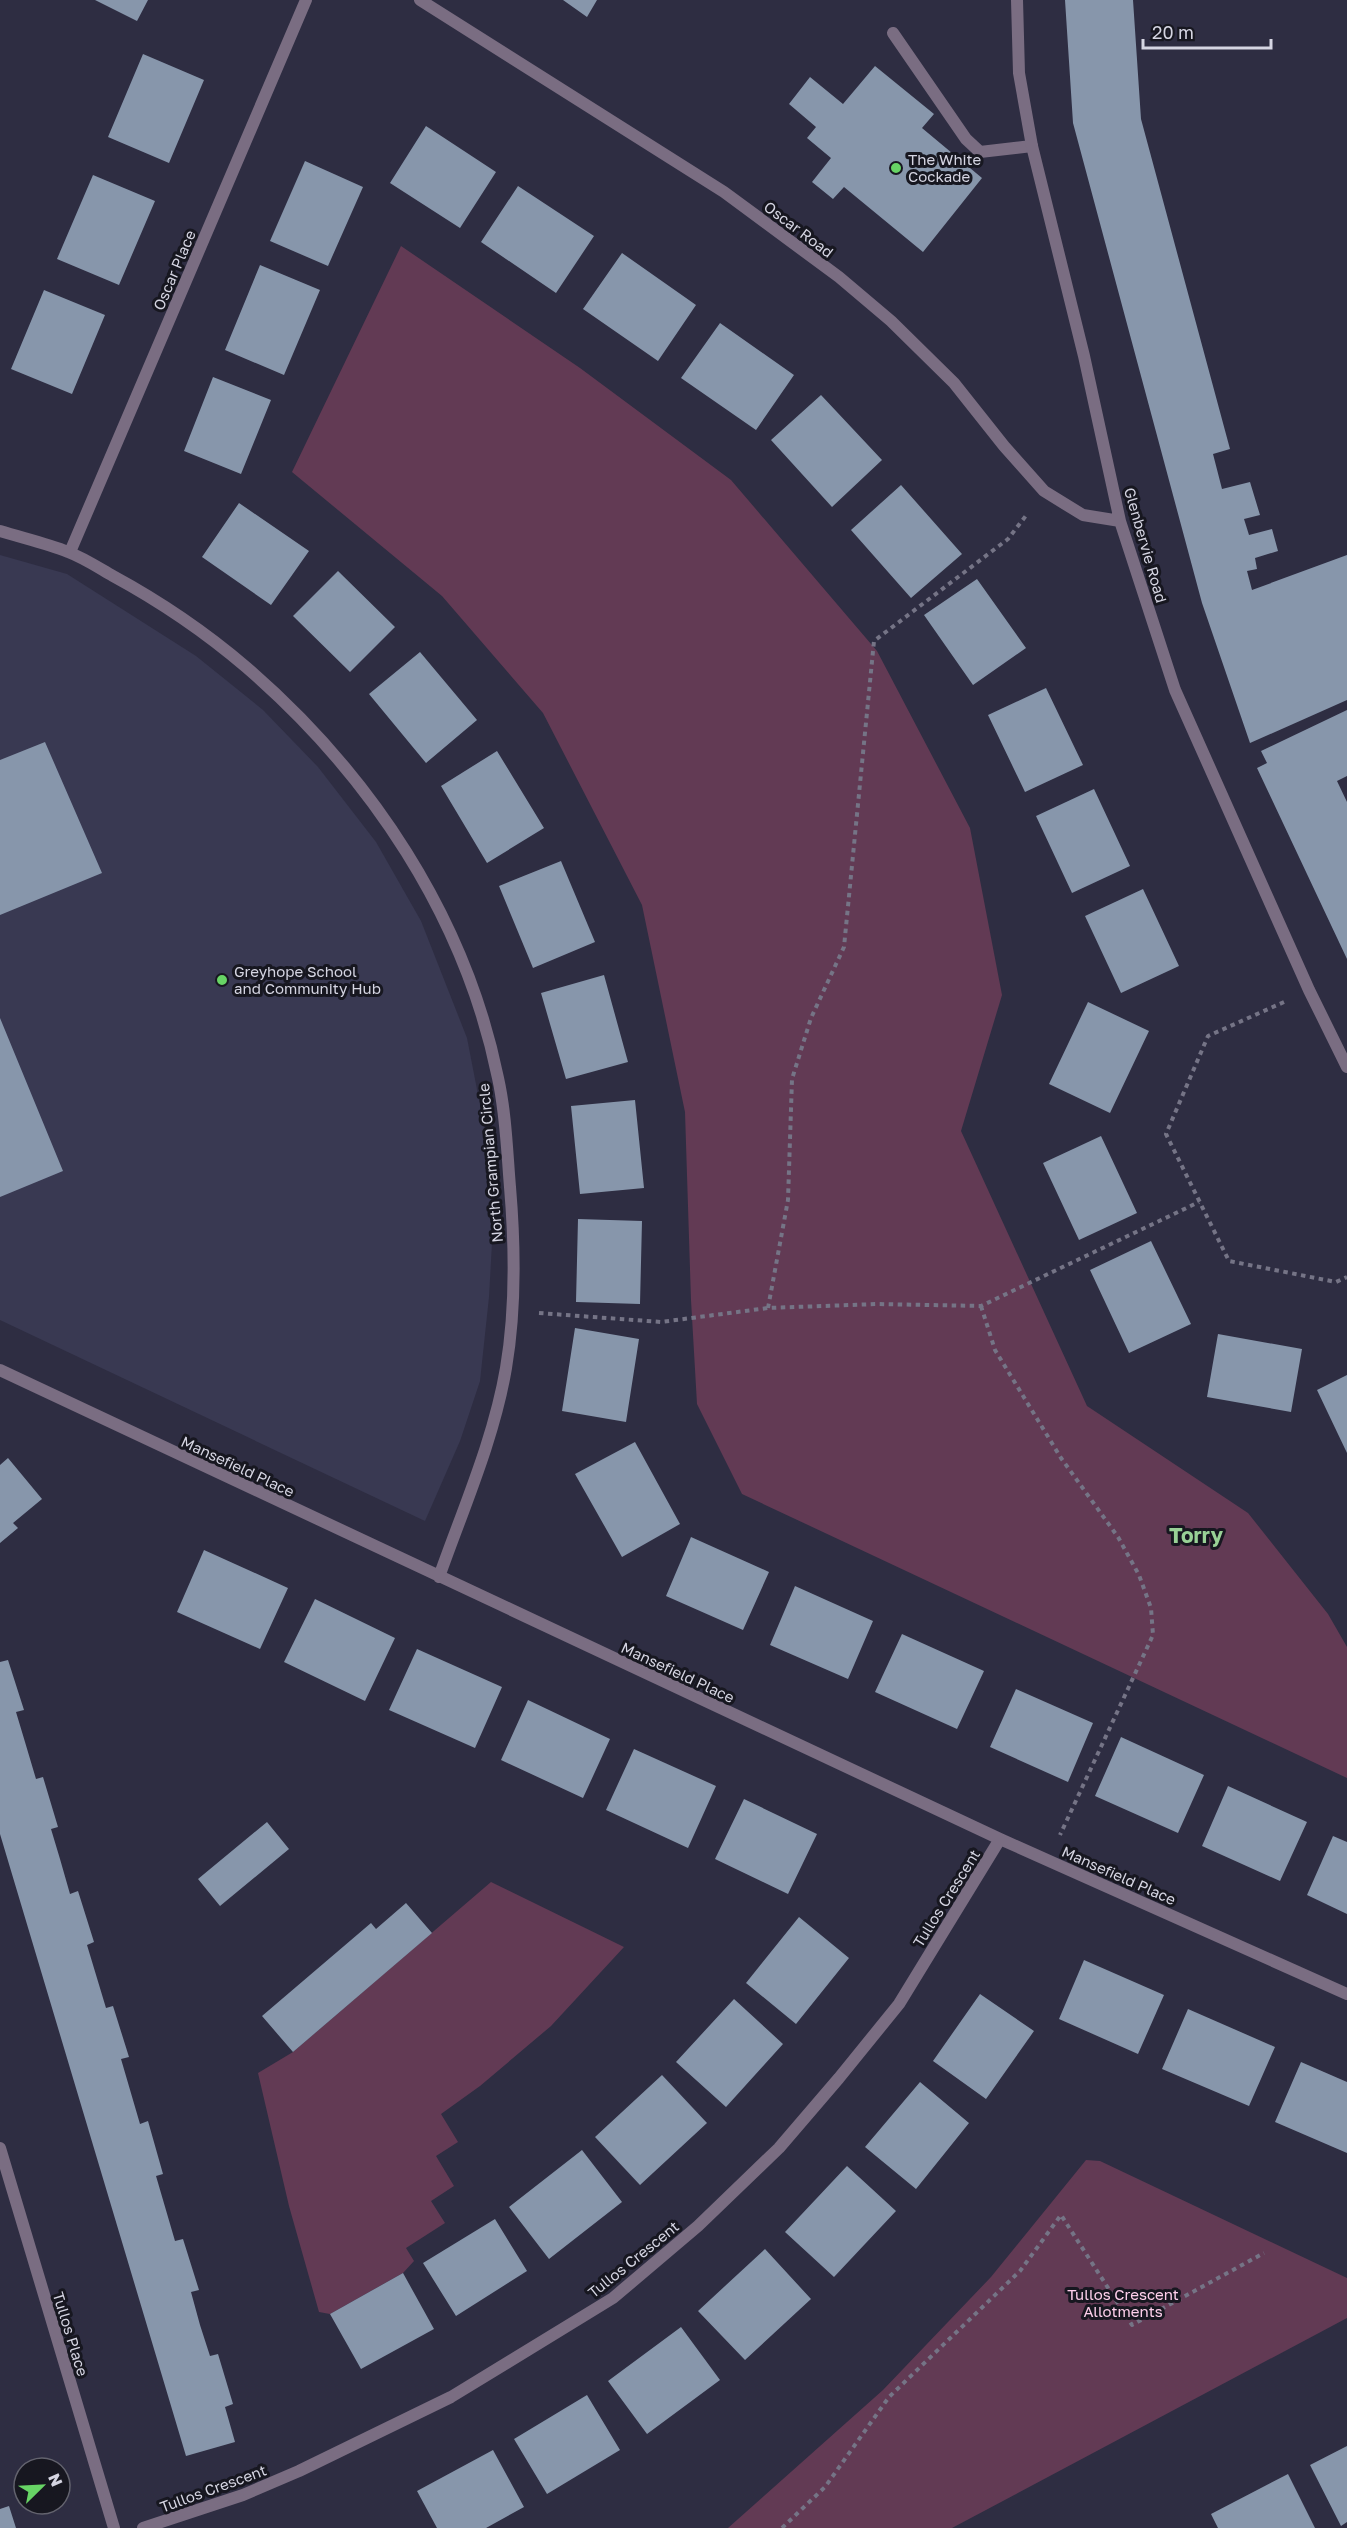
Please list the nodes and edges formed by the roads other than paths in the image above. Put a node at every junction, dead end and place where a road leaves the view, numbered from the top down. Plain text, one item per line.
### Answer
1 (306, 0) edge
2 (420, 0) edge
3 (1017, 0) edge
4 (892, 33) dead end
5 (1032, 146) junction
6 (1120, 521) junction
7 (0, 531) edge
8 (70, 552) junction
9 (1347, 1067) edge
10 (0, 1370) edge
11 (439, 1577) junction
12 (1000, 1839) junction
13 (1347, 1994) edge
14 (0, 2148) edge
15 (114, 2528) edge
16 (143, 2528) edge

1 - 8 street, Oscar Place
2 - 6 street, Oscar Road
3 - 5 street, Glenbervie Road
4 - 5 street
5 - 6 street, Glenbervie Road
6 - 9 street, Glenbervie Road
7 - 8 street, North Grampian Circle
8 - 11 street, North Grampian Circle
10 - 11 street, Mansefield Place
11 - 12 street, Mansefield Place
12 - 13 street, Mansefield Place
12 - 16 street, Tullos Crescent
14 - 15 street, Tullos Place

